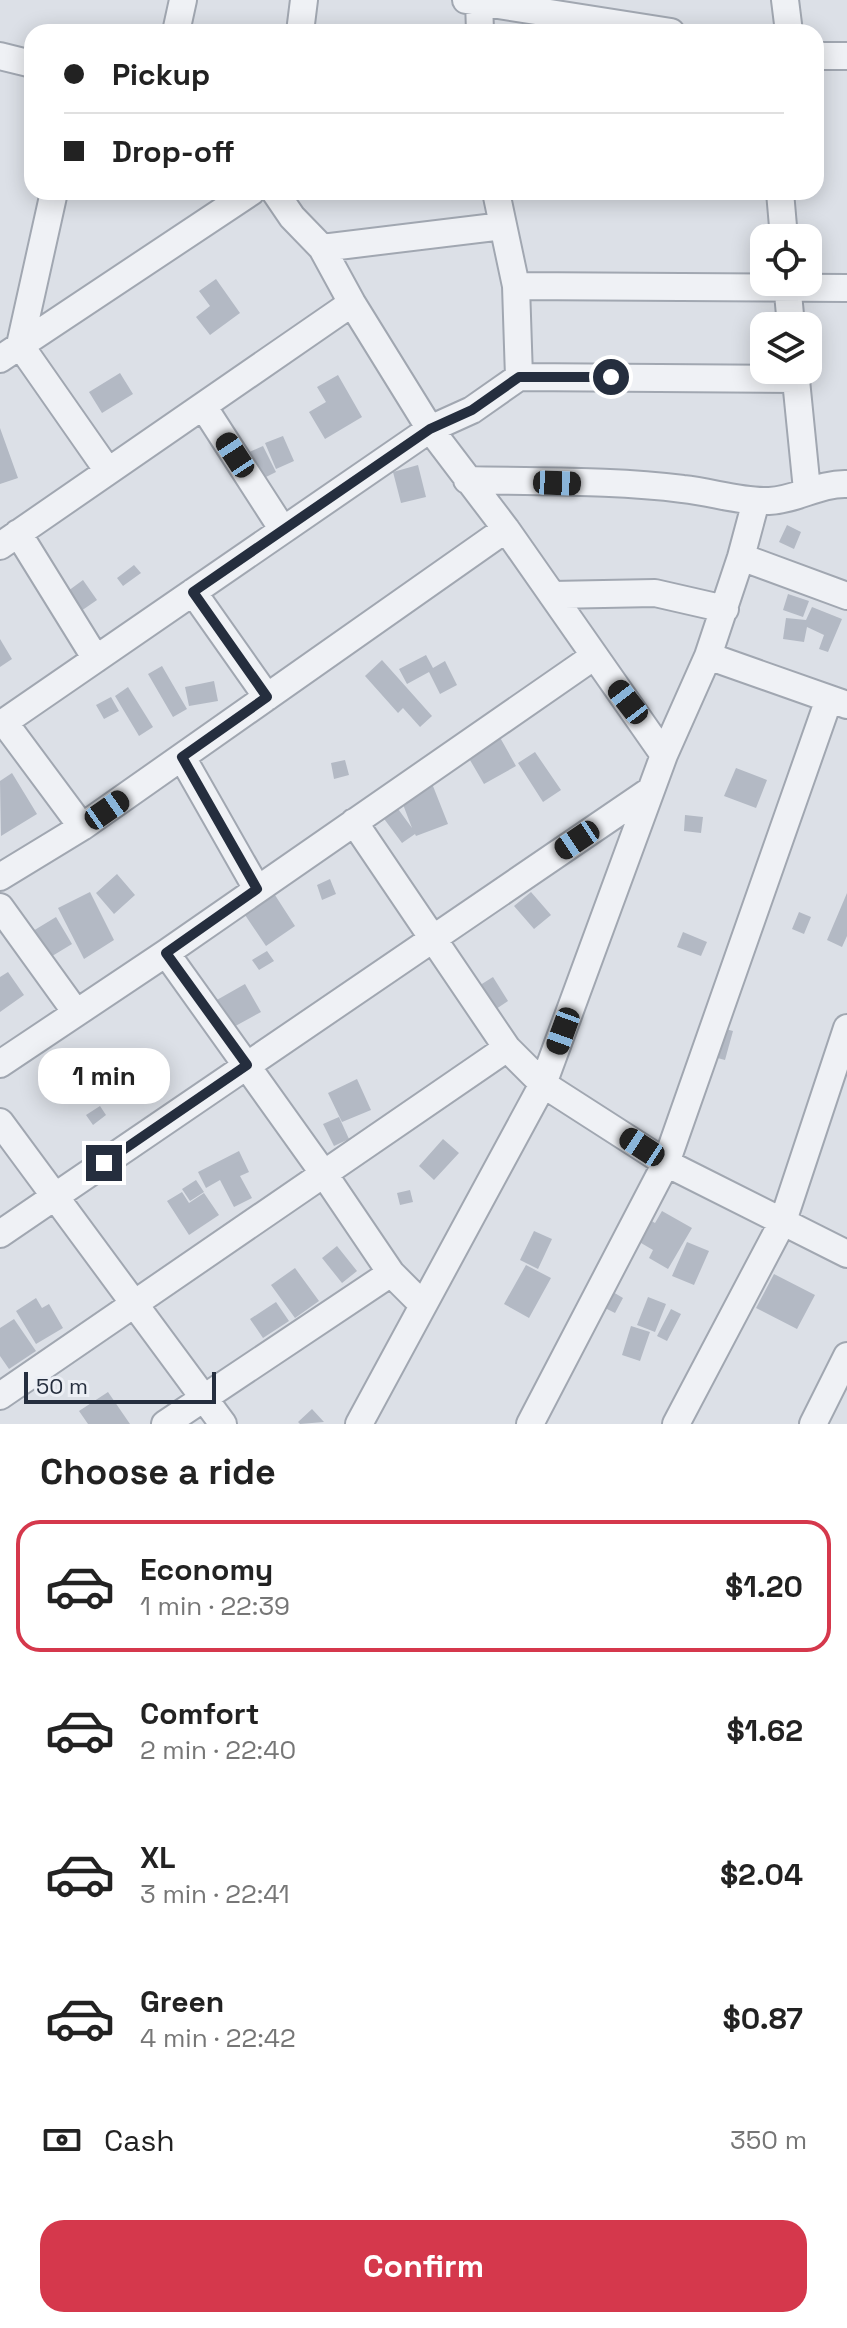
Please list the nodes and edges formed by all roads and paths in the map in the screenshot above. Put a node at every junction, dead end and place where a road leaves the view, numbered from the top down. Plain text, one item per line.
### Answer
1 (183, 0) edge
2 (304, 0) edge
3 (785, 0) edge
4 (475, 1) edge
5 (178, 24) edge
6 (301, 24) edge
7 (479, 24) edge
8 (620, 24) edge
9 (788, 24) edge
10 (0, 56) edge
11 (824, 56) edge
12 (847, 56) edge
13 (24, 62) edge
14 (52, 200) edge
15 (239, 200) edge
16 (280, 200) edge
17 (498, 200) edge
18 (781, 200) edge
19 (783, 224) edge
20 (503, 226) junction
21 (322, 248) junction
22 (750, 284) edge
23 (516, 286) junction
24 (822, 286) edge
25 (847, 288) edge
26 (352, 303) junction
27 (10, 352) edge
28 (750, 374) edge
29 (519, 377) junction
30 (796, 384) edge
31 (203, 406) junction
32 (430, 429) junction
33 (108, 471) junction
34 (467, 480) junction
35 (847, 484) edge
36 (807, 490) junction
37 (756, 501) junction
38 (506, 529) junction
39 (283, 530) junction
40 (9, 539) edge
41 (741, 557) junction
42 (193, 592) junction
43 (552, 595) junction
44 (847, 596) edge
45 (725, 609) junction
46 (708, 656) junction
47 (593, 657) junction
48 (96, 659) junction
49 (267, 697) junction
50 (838, 702) edge
51 (2, 723) edge
52 (664, 755) junction
53 (182, 757) junction
54 (651, 790) junction
55 (354, 822) junction
56 (82, 827) junction
57 (0, 877) edge
58 (257, 889) junction
59 (0, 907) edge
60 (431, 940) junction
61 (166, 953) junction
62 (75, 1011) junction
63 (847, 1028) edge
64 (507, 1048) junction
65 (0, 1064) edge
66 (247, 1065) junction
67 (543, 1084) junction
68 (0, 1122) edge
69 (666, 1163) junction
70 (324, 1174) junction
71 (56, 1195) junction
72 (783, 1221) junction
73 (0, 1234) edge
74 (847, 1254) edge
75 (391, 1273) junction
76 (133, 1305) junction
77 (423, 1305) junction
78 (847, 1356) edge
79 (0, 1396) edge
80 (203, 1396) junction
81 (165, 1424) edge
82 (223, 1424) edge
83 (359, 1424) edge
84 (530, 1424) edge
85 (676, 1424) edge
86 (813, 1424) edge

1 - 5 street
2 - 6 street
3 - 9 street
4 - 7 street
4 - 8 street
10 - 13 street
11 - 12 street
14 - 27 street
15 - 27 street
16 - 21 street
17 - 20 street
18 - 19 street
20 - 21 street
20 - 23 street
21 - 26 street
22 - 23 street
23 - 29 street
24 - 25 street
26 - 31 street
26 - 32 street
27 - 33 street
28 - 29 street
29 - 32 street
30 - 36 street
31 - 33 street
31 - 39 street
32 - 34 street
32 - 39 street
33 - 40 street
34 - 37 street
34 - 38 street
35 - 36 street
36 - 37 street
37 - 41 street
38 - 43 street
38 - 49 street
39 - 42 street
40 - 48 street
41 - 44 street
41 - 45 street
42 - 48 street
42 - 49 street
43 - 45 street
43 - 47 street
45 - 46 street
46 - 50 street
46 - 52 street
47 - 52 street
47 - 55 street
48 - 51 street
49 - 53 street
50 - 69 street
51 - 56 street
52 - 54 street
53 - 56 street
53 - 58 street
54 - 60 street
54 - 67 street
55 - 58 street
55 - 60 street
56 - 57 street
58 - 61 street
59 - 62 street
60 - 64 street
60 - 66 street
61 - 62 street
61 - 66 street
62 - 65 street
63 - 72 street
64 - 67 street
64 - 70 street
66 - 70 street
66 - 71 street
67 - 69 street
67 - 77 street
68 - 71 street
69 - 72 street
69 - 84 street
70 - 75 street
70 - 76 street
71 - 73 street
71 - 76 street
72 - 74 street
72 - 85 street
75 - 77 street
75 - 80 street
76 - 79 street
76 - 80 street
77 - 83 street
78 - 86 street
80 - 81 street
80 - 82 street

